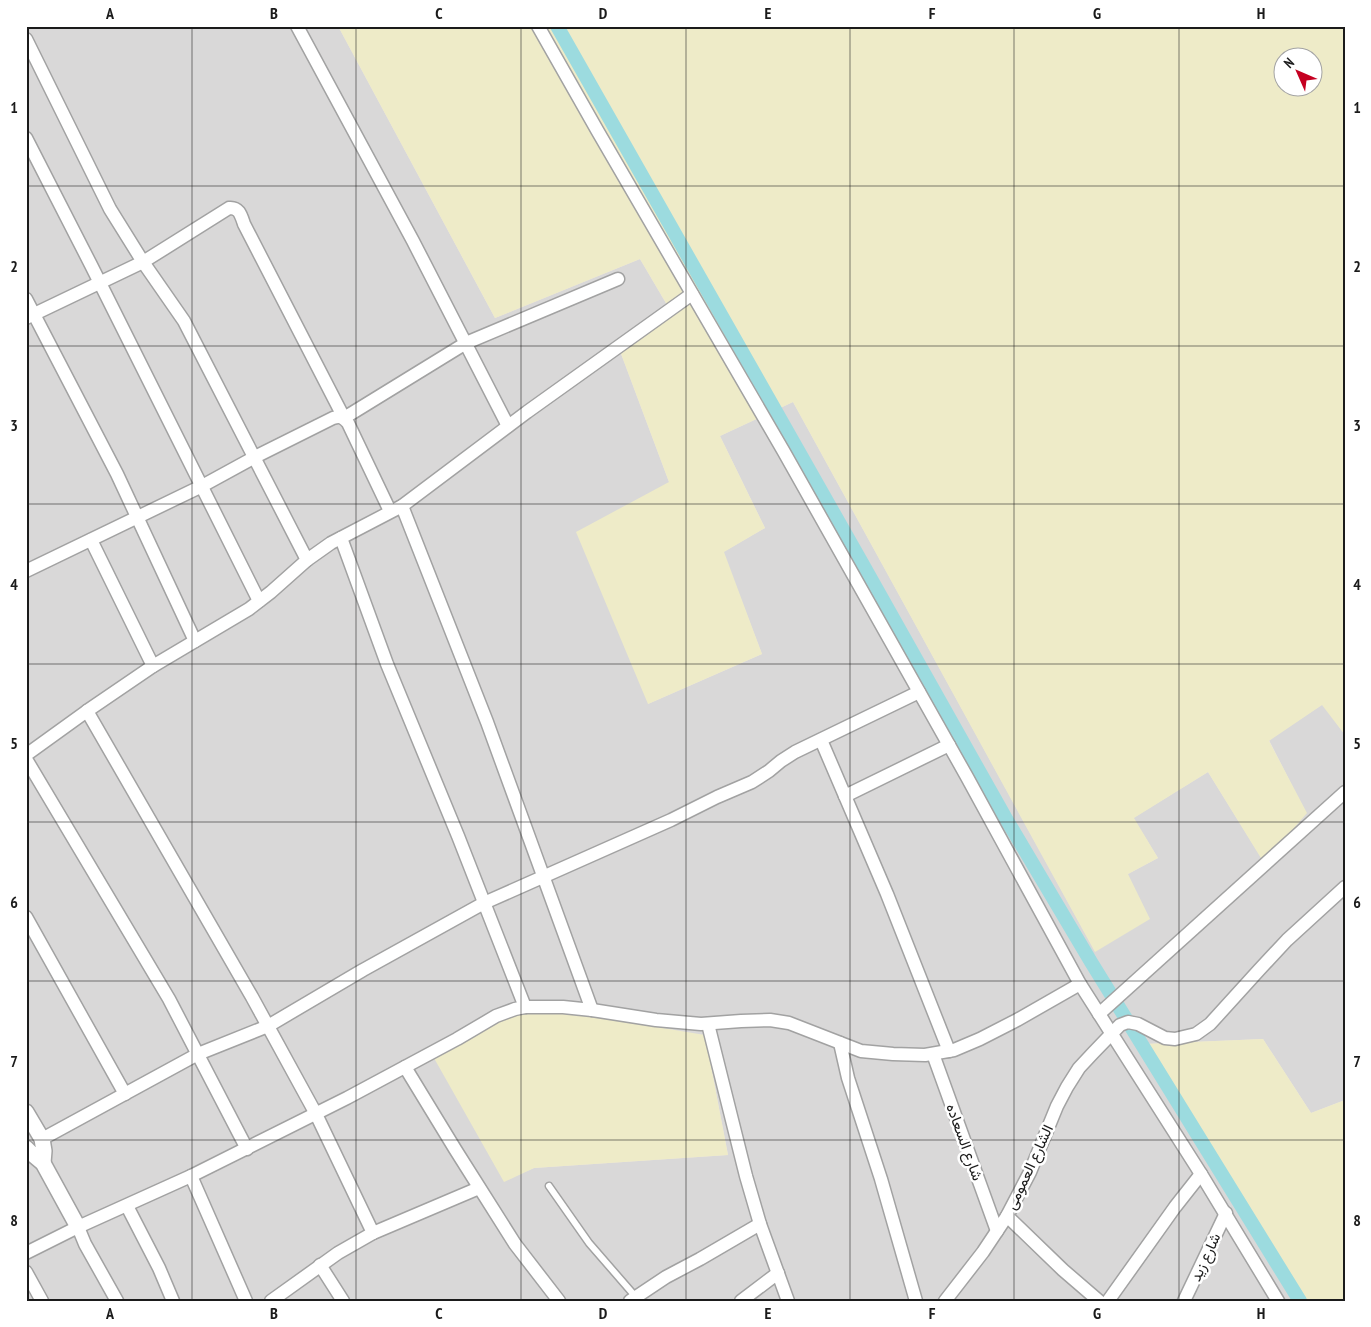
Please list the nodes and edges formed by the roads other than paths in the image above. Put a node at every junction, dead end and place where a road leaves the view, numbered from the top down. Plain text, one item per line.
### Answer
1 (298, 26) edge
2 (538, 26) edge
3 (26, 39) edge
4 (26, 138) edge
5 (143, 262) junction
6 (618, 279) dead end
7 (100, 282) junction
8 (692, 294) junction
9 (26, 299) edge
10 (30, 316) edge
11 (466, 343) junction
12 (344, 418) junction
13 (508, 426) junction
14 (255, 457) junction
15 (202, 486) junction
16 (402, 506) junction
17 (390, 511) junction
18 (137, 518) junction
19 (341, 538) junction
20 (91, 540) junction
21 (307, 560) junction
22 (26, 571) edge
23 (259, 601) junction
24 (195, 641) junction
25 (153, 666) junction
26 (919, 692) junction
27 (87, 710) junction
28 (821, 740) junction
29 (949, 745) junction
30 (26, 755) edge
31 (26, 759) edge
32 (1345, 792) edge
33 (845, 796) junction
34 (544, 876) junction
35 (1345, 887) edge
36 (484, 903) junction
37 (26, 917) edge
38 (1080, 984) junction
39 (525, 1007) junction
40 (592, 1010) junction
41 (1099, 1014) junction
42 (708, 1024) junction
43 (268, 1026) junction
44 (1112, 1034) junction
45 (840, 1043) junction
46 (949, 1051) junction
47 (198, 1054) junction
48 (932, 1054) junction
49 (406, 1067) junction
50 (125, 1094) junction
51 (26, 1112) edge
52 (316, 1114) junction
53 (42, 1139) junction
54 (26, 1148) edge
55 (247, 1149) junction
56 (35, 1162) edge
57 (1201, 1174) junction
58 (191, 1176) junction
59 (549, 1186) dead end
60 (479, 1188) junction
61 (127, 1206) junction
62 (1226, 1213) junction
63 (1007, 1216) junction
64 (760, 1224) junction
65 (78, 1227) junction
66 (997, 1231) junction
67 (373, 1233) junction
68 (26, 1252) edge
69 (320, 1265) junction
70 (26, 1272) edge
71 (778, 1272) junction
72 (633, 1299) edge
73 (42, 1301) edge
74 (116, 1301) edge
75 (173, 1301) edge
76 (246, 1301) edge
77 (271, 1301) edge
78 (343, 1301) edge
79 (559, 1301) edge
80 (741, 1301) edge
81 (788, 1301) edge
82 (916, 1301) edge
83 (945, 1301) edge
84 (1099, 1301) edge
85 (1108, 1301) edge
86 (1184, 1301) edge
87 (1278, 1301) edge

1 - 11 street
2 - 8 street
3 - 5 street
4 - 7 street
5 - 7 street
5 - 12 street
5 - 14 street
6 - 11 street
7 - 10 street
7 - 15 street
8 - 13 street
8 - 26 street
9 - 10 street
10 - 18 street
11 - 12 street
11 - 13 street
12 - 14 street
12 - 17 street
13 - 16 street
14 - 15 street
14 - 21 street
15 - 18 street
15 - 23 street
16 - 17 street
16 - 34 street
17 - 19 street
18 - 20 street
18 - 24 street
19 - 21 street
19 - 36 street
20 - 22 street
20 - 25 street
21 - 23 street
23 - 24 street
24 - 25 street
25 - 27 street
26 - 28 street
26 - 29 street
27 - 30 street
27 - 43 street
28 - 33 street
28 - 34 street
29 - 33 street
29 - 38 street
31 - 47 street
32 - 41 street
33 - 46 street
34 - 36 street
34 - 40 street
35 - 44 street, الشارع العمومى
36 - 39 street
36 - 43 street
37 - 50 street
38 - 41 street
38 - 46 street
39 - 40 street
39 - 49 street
40 - 42 street
41 - 44 street
42 - 45 street
42 - 64 street
43 - 47 street
43 - 52 street
44 - 57 street
44 - 63 street, الشارع العمومى
45 - 48 street
45 - 82 street
46 - 48 street
47 - 50 street
47 - 55 street
48 - 66 street, شارع السعاده
49 - 52 street
49 - 60 street
50 - 53 street
51 - 53 street
52 - 55 street
52 - 67 street
53 - 56 street
54 - 56 street
55 - 58 street
56 - 65 street
57 - 62 street
57 - 85 street
58 - 61 street
58 - 76 street
59 - 72 lane
60 - 67 street
60 - 79 street
61 - 65 street
61 - 75 street
62 - 86 street, شارع زيد
62 - 87 street
63 - 66 street, الشارع العمومى
63 - 84 street
64 - 71 street
64 - 72 street
65 - 68 street
65 - 74 street
66 - 83 street, الشارع العمومى
67 - 69 street
69 - 77 street
69 - 78 street
70 - 73 street
71 - 80 street
71 - 81 street

